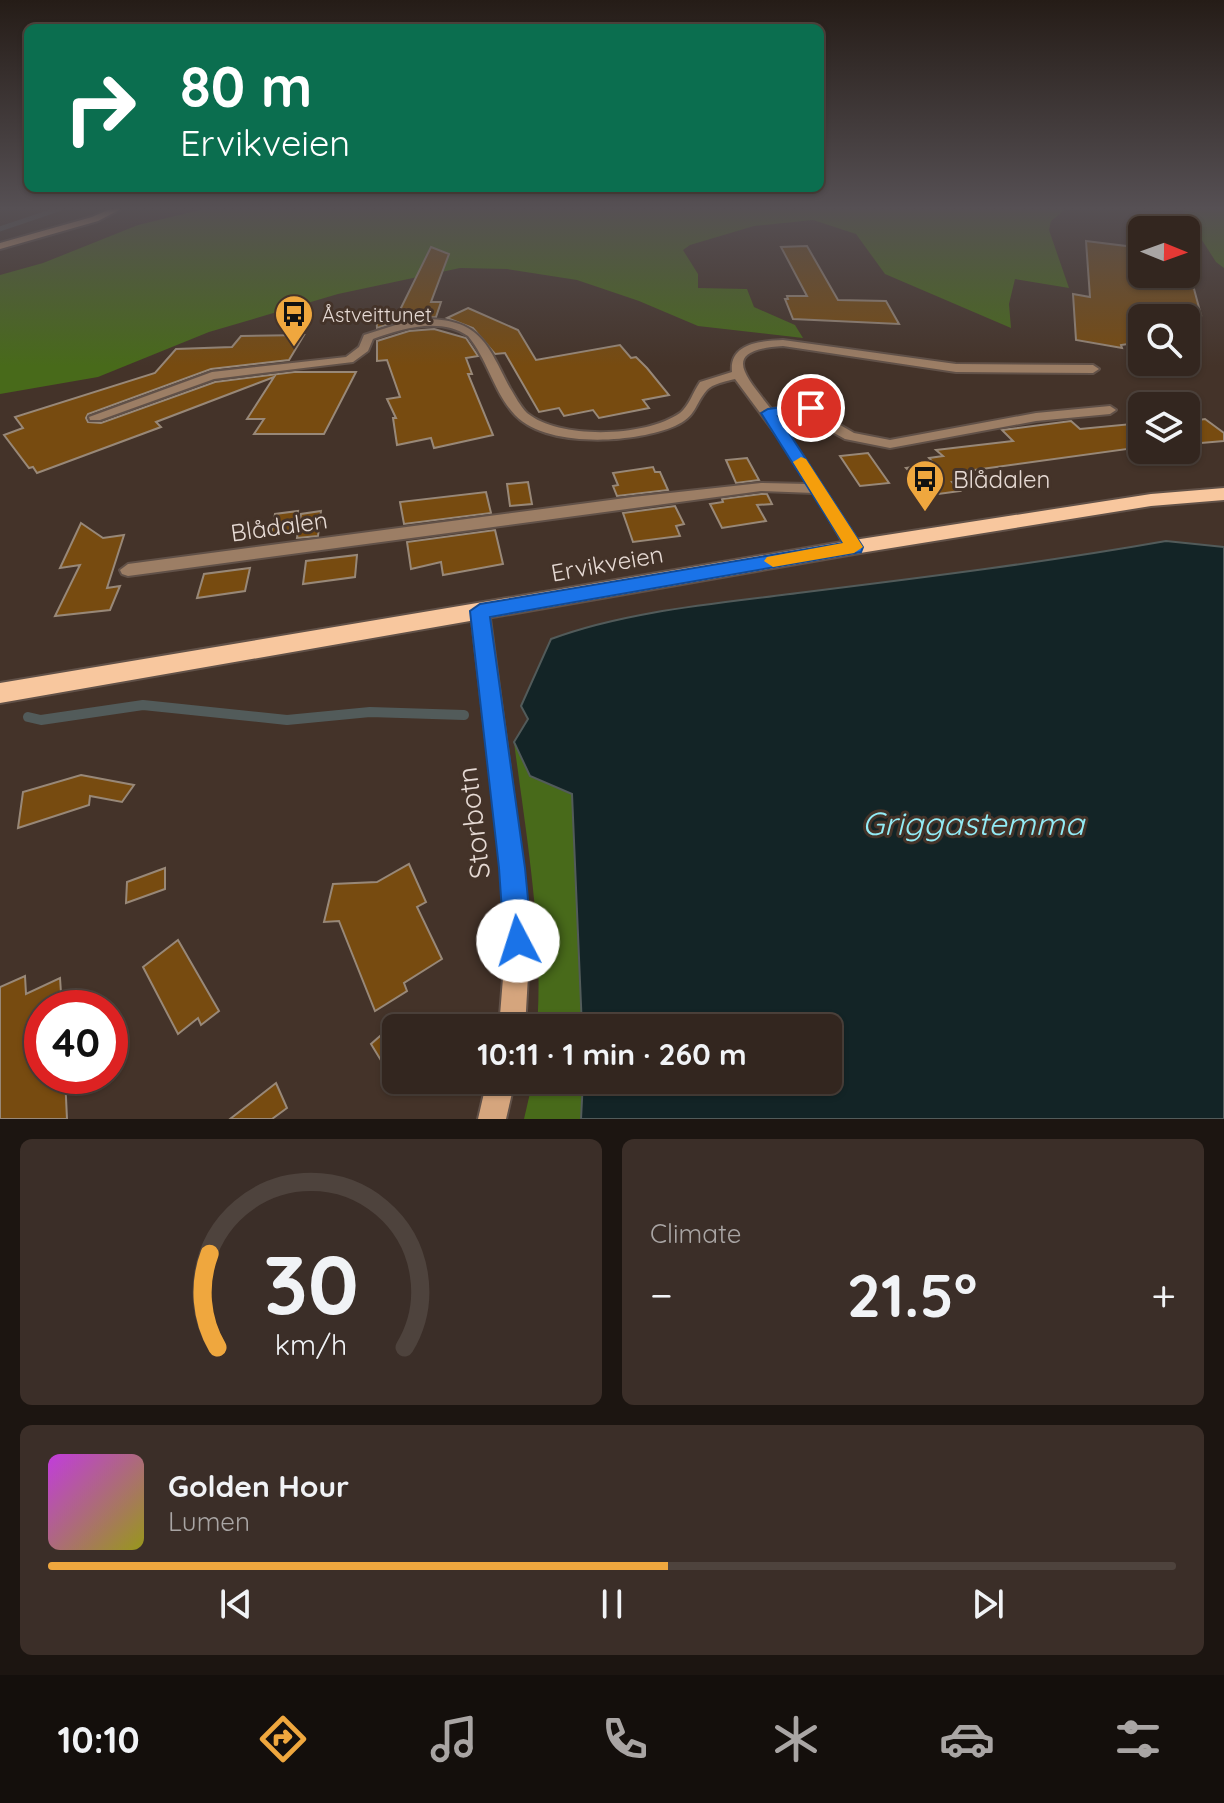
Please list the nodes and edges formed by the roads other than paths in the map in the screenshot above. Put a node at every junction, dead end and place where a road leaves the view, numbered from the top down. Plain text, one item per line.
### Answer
1 (1093, 369) dead end
2 (737, 374) junction
3 (1110, 410) dead end
4 (768, 413) junction
5 (95, 417) dead end
6 (818, 489) junction
7 (1224, 494) edge
8 (854, 547) junction
9 (128, 570) dead end
10 (480, 611) junction
11 (0, 693) edge
12 (513, 1014) edge
13 (498, 1094) edge
14 (492, 1119) edge

1 - 2 street
2 - 4 street
2 - 5 street
3 - 4 street
4 - 6 street
6 - 8 street
6 - 9 street, Blådalen
7 - 8 main road, Ervikveien
8 - 10 main road, Ervikveien
10 - 11 main road, Ervikveien
10 - 12 street, Storbotn
13 - 14 street

